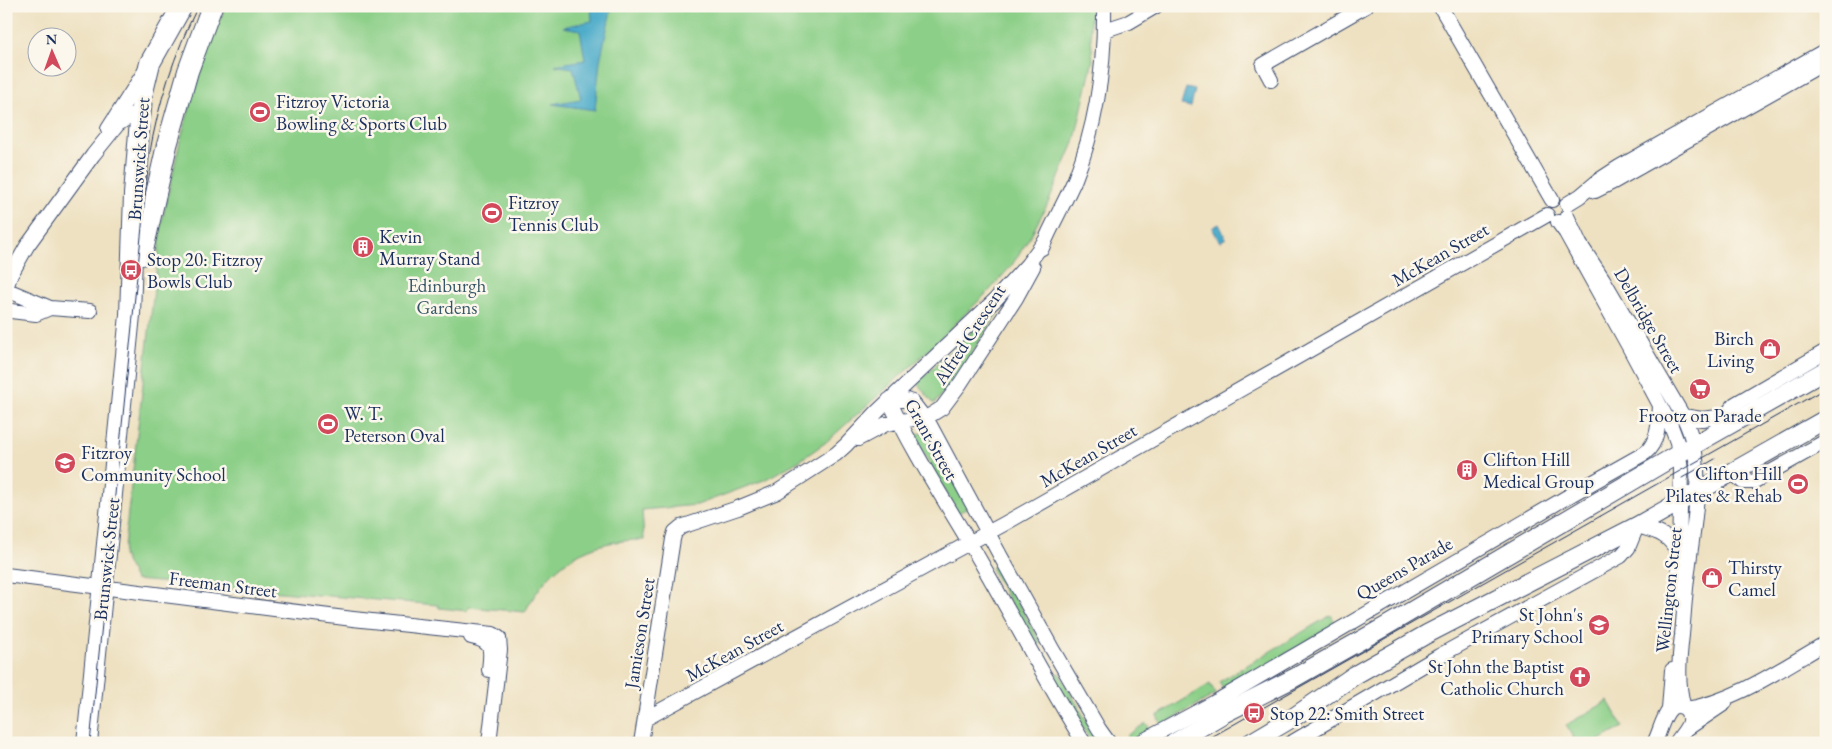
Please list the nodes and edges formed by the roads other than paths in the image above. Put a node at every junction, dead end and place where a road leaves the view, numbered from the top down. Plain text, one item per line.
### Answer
1 (182, 6) edge
2 (212, 6) edge
3 (1104, 6) edge
4 (1156, 6) edge
5 (1366, 6) edge
6 (1440, 6) edge
7 (1105, 30) junction
8 (1826, 50) edge
9 (1826, 62) edge
10 (150, 63) junction
11 (1271, 80) dead end
12 (140, 110) junction
13 (93, 155) junction
14 (1580, 196) junction
15 (1560, 214) junction
16 (1045, 240) junction
17 (27, 246) junction
18 (6, 263) edge
19 (6, 289) edge
20 (9, 305) edge
21 (50, 308) junction
22 (90, 311) dead end
23 (130, 315) junction
24 (1826, 351) edge
25 (1826, 370) edge
26 (889, 400) junction
27 (1660, 406) junction
28 (1683, 416) junction
29 (924, 417) junction
30 (1826, 420) edge
31 (899, 422) junction
32 (1724, 422) junction
33 (1826, 440) edge
34 (846, 445) junction
35 (1687, 449) junction
36 (1733, 472) junction
37 (1697, 492) junction
38 (1680, 502) junction
39 (1637, 526) junction
40 (677, 530) joint
41 (988, 533) junction
42 (970, 543) junction
43 (1678, 553) junction
44 (6, 575) edge
45 (103, 589) junction
46 (1826, 643) edge
47 (1051, 647) junction
48 (1033, 656) junction
49 (1739, 692) junction
50 (1685, 708) junction
51 (1668, 709) junction
52 (644, 719) junction
53 (1685, 730) junction
54 (1102, 741) edge
55 (489, 742) edge
56 (88, 743) edge
57 (641, 743) edge
58 (1084, 743) edge
59 (1139, 743) edge
60 (1174, 743) edge
61 (1250, 743) edge
62 (1291, 743) edge
63 (1654, 743) edge
64 (1676, 743) edge

1 - 10 highway, Brunswick Street
2 - 23 highway, Brunswick Street
3 - 7 street, Alfred Crescent
4 - 7 street
5 - 11 street
6 - 15 street
7 - 16 street, Alfred Crescent
8 - 14 street, McKean Street
9 - 14 street, McKean Street
10 - 12 highway, Brunswick Street
10 - 13 street
12 - 13 street
12 - 23 highway, Brunswick Street
13 - 17 street
14 - 15 street, McKean Street
15 - 27 street, Delbridge Street
15 - 28 street, Delbridge Street
15 - 41 street, McKean Street
16 - 26 street, Alfred Crescent
16 - 29 street, Alfred Crescent
17 - 18 street
17 - 19 street
19 - 20 street
19 - 21 street
20 - 21 street
21 - 22 street
23 - 45 highway, Brunswick Street
24 - 32 street
25 - 32 main road
26 - 29 street, Grant Street
26 - 31 street, Grant Street
26 - 34 street, Alfred Crescent
27 - 35 street, Delbridge Street
27 - 59 street, Queens Parade
28 - 32 street
28 - 35 street, Delbridge Street
29 - 31 street, Alfred Crescent
29 - 41 street, Grant Street
30 - 36 main road
31 - 34 street, Alfred Crescent
31 - 42 street, Grant Street
32 - 35 main road
33 - 36 street
34 - 40 street, Alfred Crescent
35 - 37 street, Wellington Street
35 - 38 street, Wellington Street
35 - 60 main road
36 - 37 main road
37 - 38 main road
37 - 50 street, Wellington Street
38 - 39 main road
38 - 43 street, Wellington Street
39 - 43 street
39 - 61 main road
39 - 62 street
40 - 52 street, Jamieson Street
41 - 42 street, McKean Street
41 - 47 street, Grant Street
42 - 48 street, Grant Street
42 - 52 street, McKean Street
43 - 51 street, Wellington Street
44 - 45 street, Freeman Street
45 - 55 street, Freeman Street
45 - 56 highway, Brunswick Street
46 - 49 street
47 - 48 street
47 - 54 street, Grant Street
48 - 58 street, Grant Street
49 - 50 street
49 - 53 street
50 - 51 street
50 - 53 street, Wellington Street
51 - 63 street, Wellington Street
52 - 57 street, Jamieson Street
53 - 64 street

